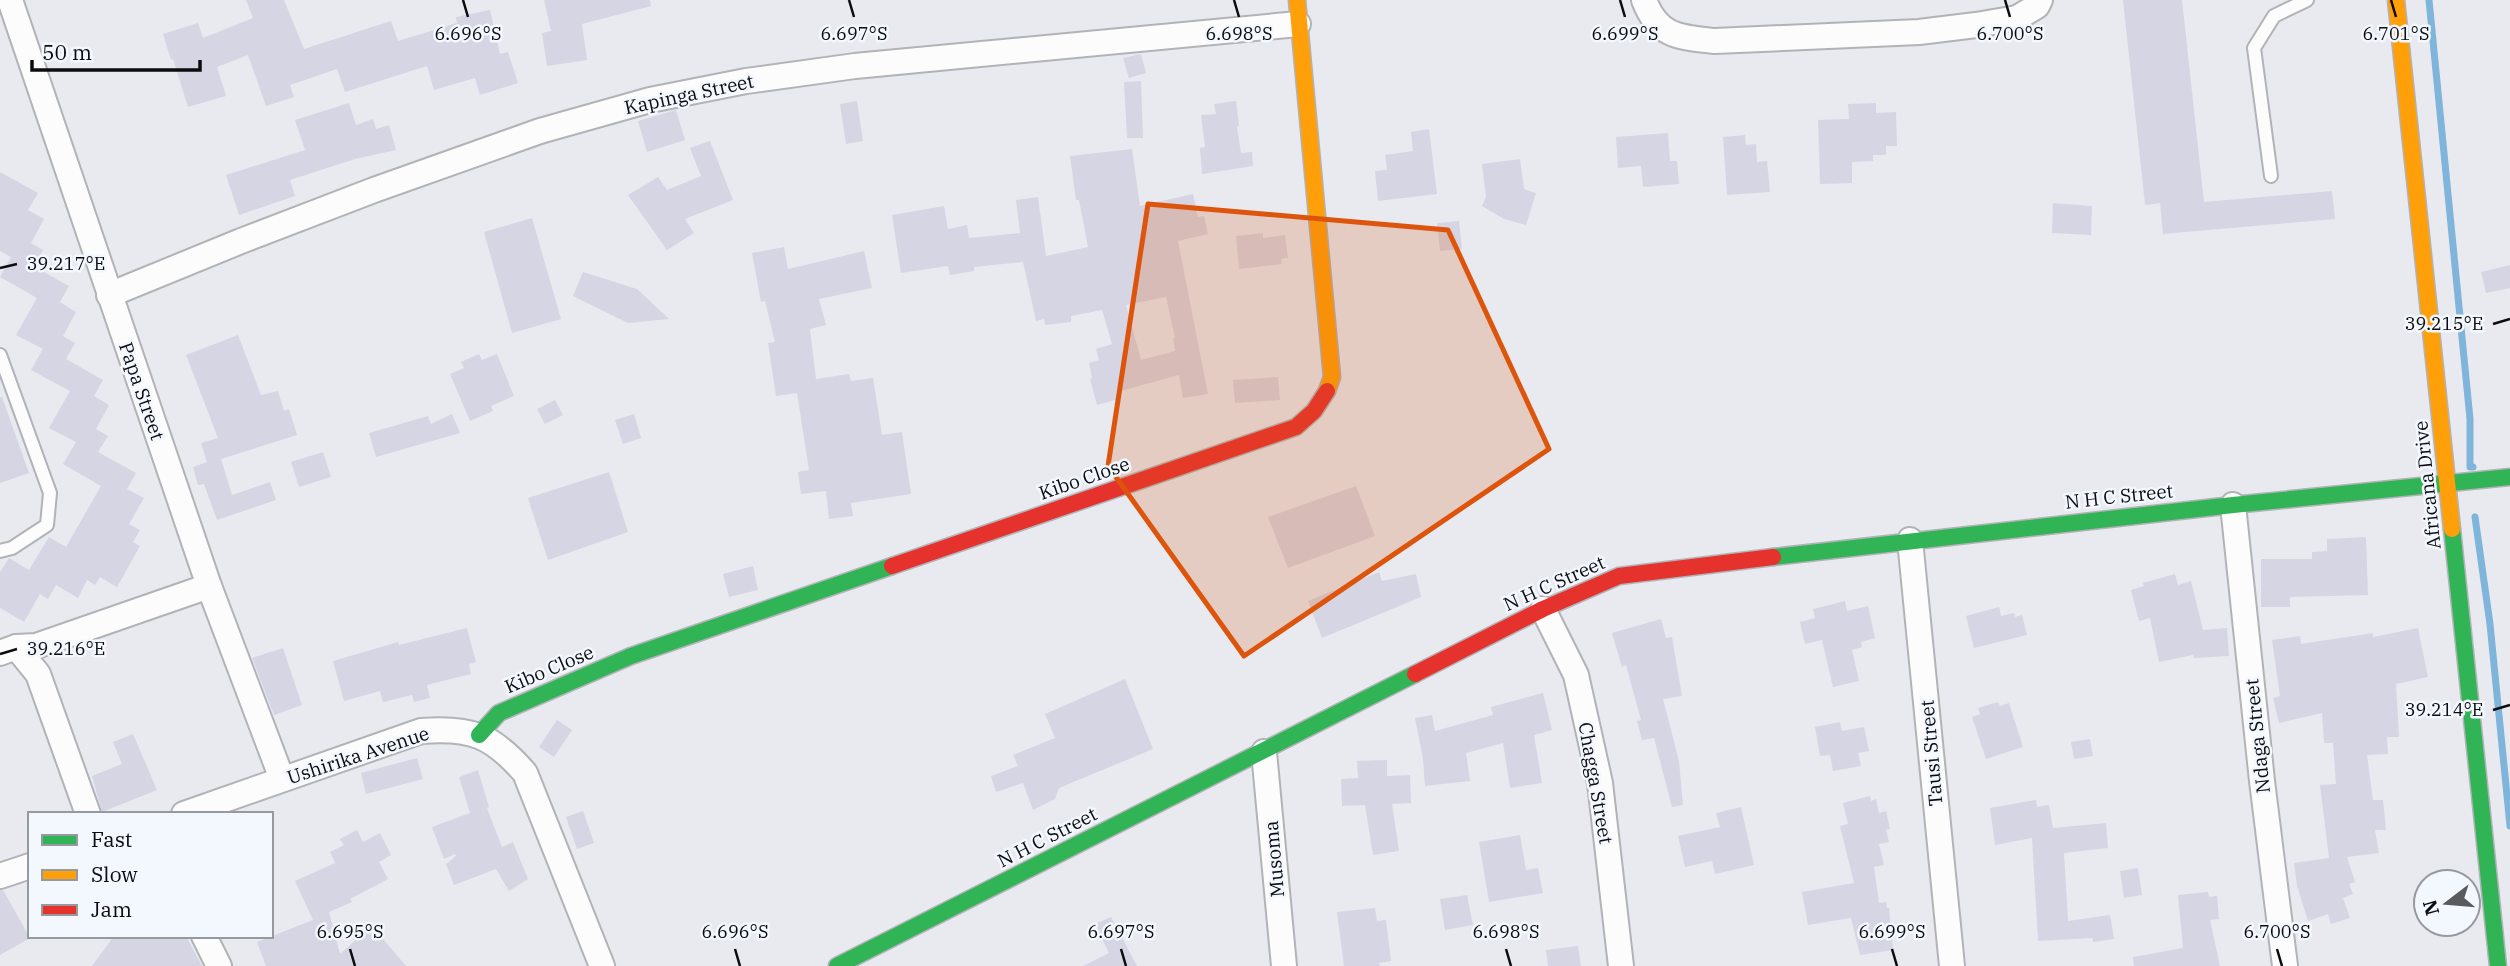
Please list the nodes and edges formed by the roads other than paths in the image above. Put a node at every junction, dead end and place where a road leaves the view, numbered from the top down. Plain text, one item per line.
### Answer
1 (10, 0) edge
2 (1644, 0) edge
3 (2040, 0) edge
4 (2307, 0) edge
5 (2396, 0) edge
6 (1297, 12) edge
7 (2271, 176) dead end
8 (109, 295) junction
9 (0, 355) edge
10 (2510, 477) edge
11 (2448, 482) junction
12 (2232, 505) junction
13 (1910, 540) junction
14 (0, 551) edge
15 (209, 586) junction
16 (1543, 609) junction
17 (8, 650) edge
18 (479, 735) junction
19 (1264, 752) junction
20 (282, 779) junction
21 (87, 812) edge
22 (190, 812) edge
23 (28, 867) edge
24 (0, 876) edge
25 (205, 938) edge
26 (219, 966) edge
27 (602, 966) edge
28 (838, 966) edge
29 (1284, 966) edge
30 (1621, 966) edge
31 (1951, 966) edge
32 (2285, 966) edge
33 (2498, 966) edge

1 - 8 street, Papa Street
2 - 3 street
4 - 7 lane
5 - 11 street, Africana Drive
6 - 8 street, Kapinga Street
6 - 18 street, Kibo Close
8 - 15 street, Papa Street
9 - 14 lane
10 - 11 street, N H C Street
11 - 12 street, N H C Street
11 - 33 street, Africana Drive
12 - 13 street, N H C Street
12 - 32 street, Ndaga Street
13 - 16 street, N H C Street
13 - 31 street, Tausi Street
15 - 17 street
15 - 20 street, Papa Street
16 - 19 street, N H C Street
16 - 30 street, Chagga Street
17 - 21 street
18 - 20 street, Ushirika Avenue
18 - 27 street, Ushirika Avenue
19 - 28 street, N H C Street
19 - 29 street, Musoma
20 - 22 street, Ushirika Avenue
23 - 24 street
25 - 26 street

